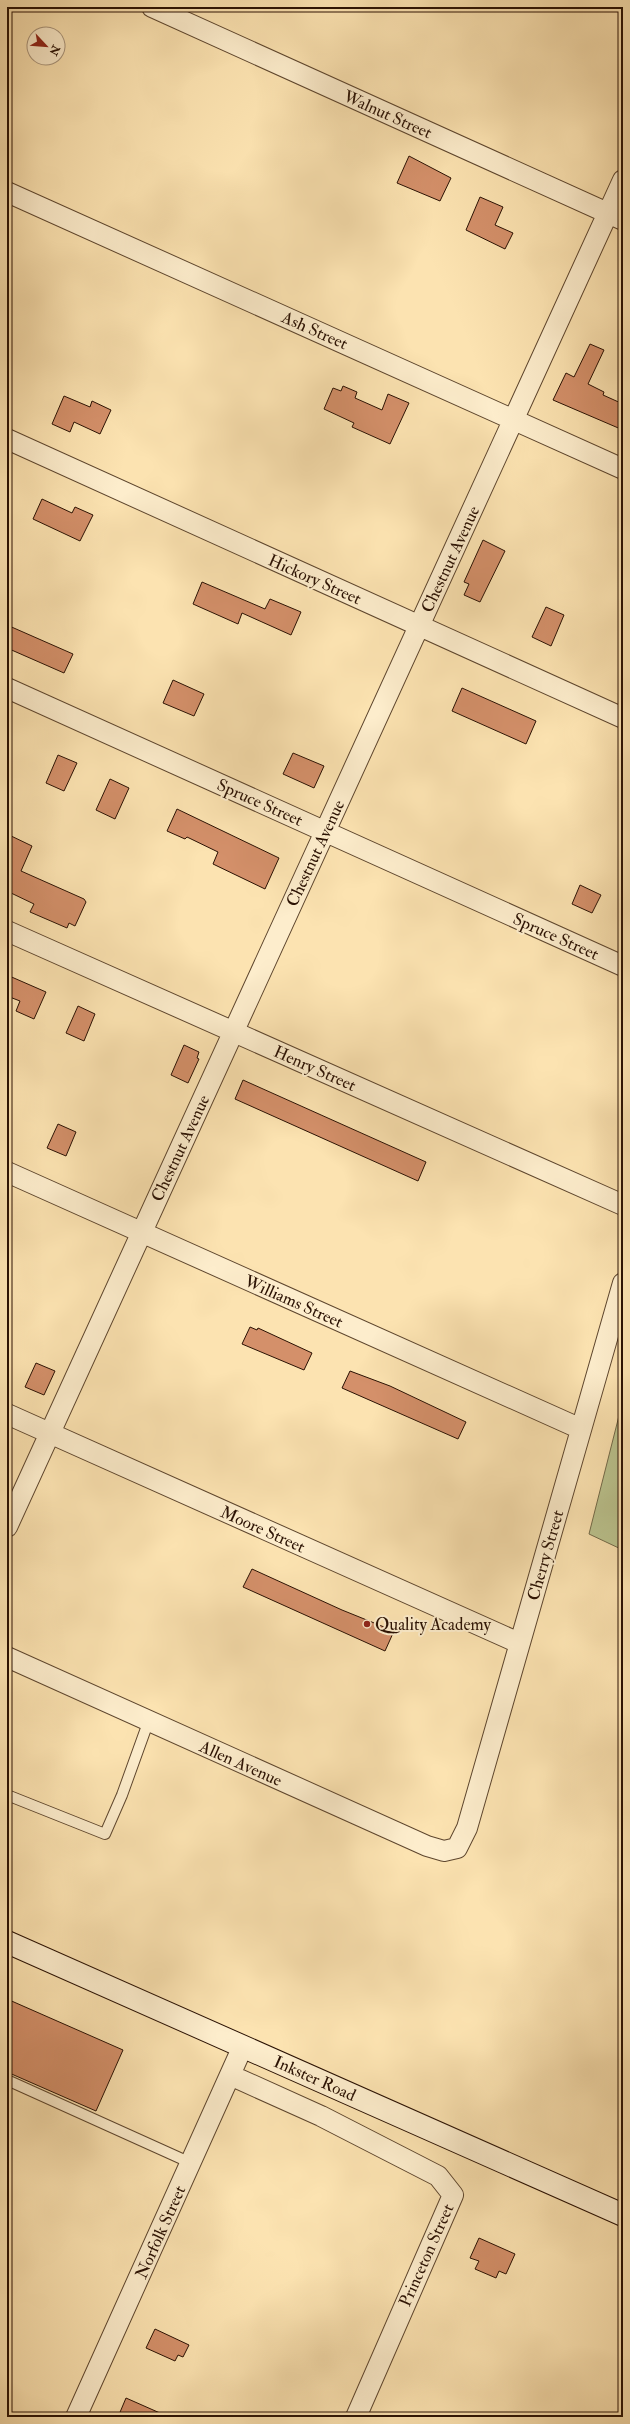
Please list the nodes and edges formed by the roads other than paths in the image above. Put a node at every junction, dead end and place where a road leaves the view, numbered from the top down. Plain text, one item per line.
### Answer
1 (152, 7) edge
2 (623, 180) edge
3 (7, 192) edge
4 (615, 217) edge
5 (513, 420) junction
6 (7, 439) edge
7 (623, 469) edge
8 (419, 626) junction
9 (7, 688) edge
10 (623, 718) edge
11 (325, 832) junction
12 (7, 930) edge
13 (623, 966) edge
14 (234, 1032) junction
15 (7, 1172) edge
16 (623, 1205) edge
17 (142, 1232) junction
18 (623, 1283) edge
19 (7, 1414) edge
20 (581, 1429) junction
21 (50, 1433) junction
22 (7, 1527) edge
23 (519, 1643) junction
24 (7, 1657) edge
25 (149, 1720) junction
26 (7, 1795) edge
27 (467, 1828) joint
28 (7, 1942) edge
29 (243, 2046) junction
30 (230, 2075) junction
31 (7, 2080) edge
32 (191, 2163) junction
33 (623, 2215) edge
34 (76, 2417) edge
35 (356, 2417) edge

1 - 4 street, Walnut Street
2 - 4 street, Chestnut Avenue
3 - 5 street, Ash Street
4 - 5 street, Chestnut Avenue
5 - 7 street, Ash Street
5 - 8 street, Chestnut Avenue
6 - 8 street, Hickory Street
8 - 10 street, Hickory Street
8 - 11 street, Chestnut Avenue
9 - 11 street, Spruce Street
11 - 13 street, Spruce Street
11 - 14 street, Chestnut Avenue
12 - 14 street, Henry Street
14 - 16 street, Henry Street
14 - 17 street, Chestnut Avenue
15 - 17 street, Williams Street
17 - 20 street, Williams Street
17 - 21 street, Chestnut Avenue
18 - 20 street, Cherry Street
19 - 21 street, Moore Street
20 - 23 street, Cherry Street
21 - 22 street, Chestnut Avenue
21 - 23 street, Moore Street
23 - 27 street, Cherry Street
24 - 25 street, Allen Avenue
25 - 26 lane
25 - 27 street, Allen Avenue
28 - 29 main road, Inkster Road
29 - 30 street, Norfolk Street
29 - 33 main road, Inkster Road
30 - 32 street, Norfolk Street
30 - 35 street, Princeton Street
31 - 32 lane
32 - 34 street, Norfolk Street

